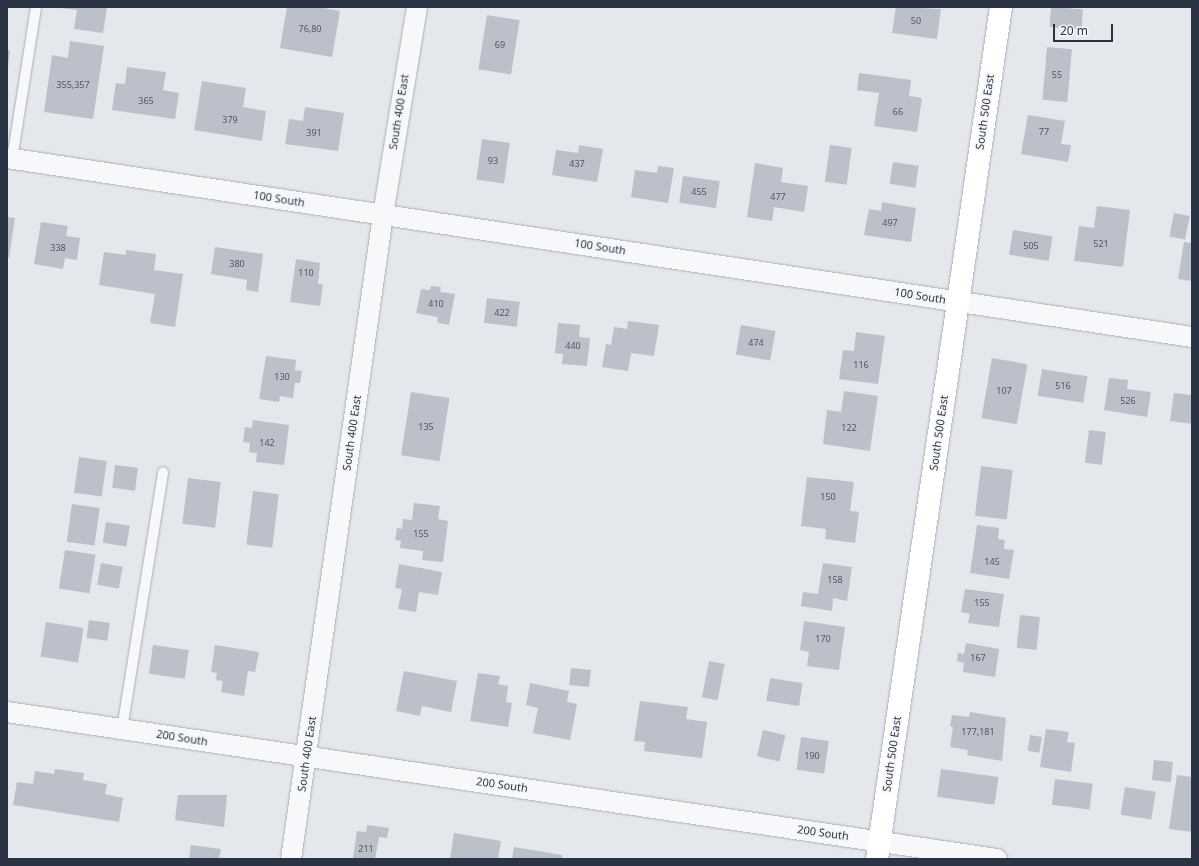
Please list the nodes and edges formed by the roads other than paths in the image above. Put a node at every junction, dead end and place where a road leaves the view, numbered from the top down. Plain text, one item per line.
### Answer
1 (36, 7) edge
2 (417, 7) edge
3 (1001, 7) edge
4 (10, 159) edge
5 (383, 215) junction
6 (958, 302) junction
7 (1192, 337) edge
8 (162, 472) dead end
9 (7, 712) edge
10 (122, 729) junction
11 (306, 756) junction
12 (878, 850) edge
13 (291, 859) edge
14 (997, 859) edge

1 - 4 lane
2 - 5 street, South 400 East
3 - 6 street, South 500 East
4 - 5 street, 100 South
5 - 6 street, 100 South
5 - 11 street, South 400 East
6 - 7 street, 100 South
6 - 12 street, South 500 East
8 - 10 lane
9 - 10 street, 200 South
10 - 11 street, 200 South
11 - 12 street, 200 South
11 - 13 street, South 400 East
12 - 14 street, 200 South

